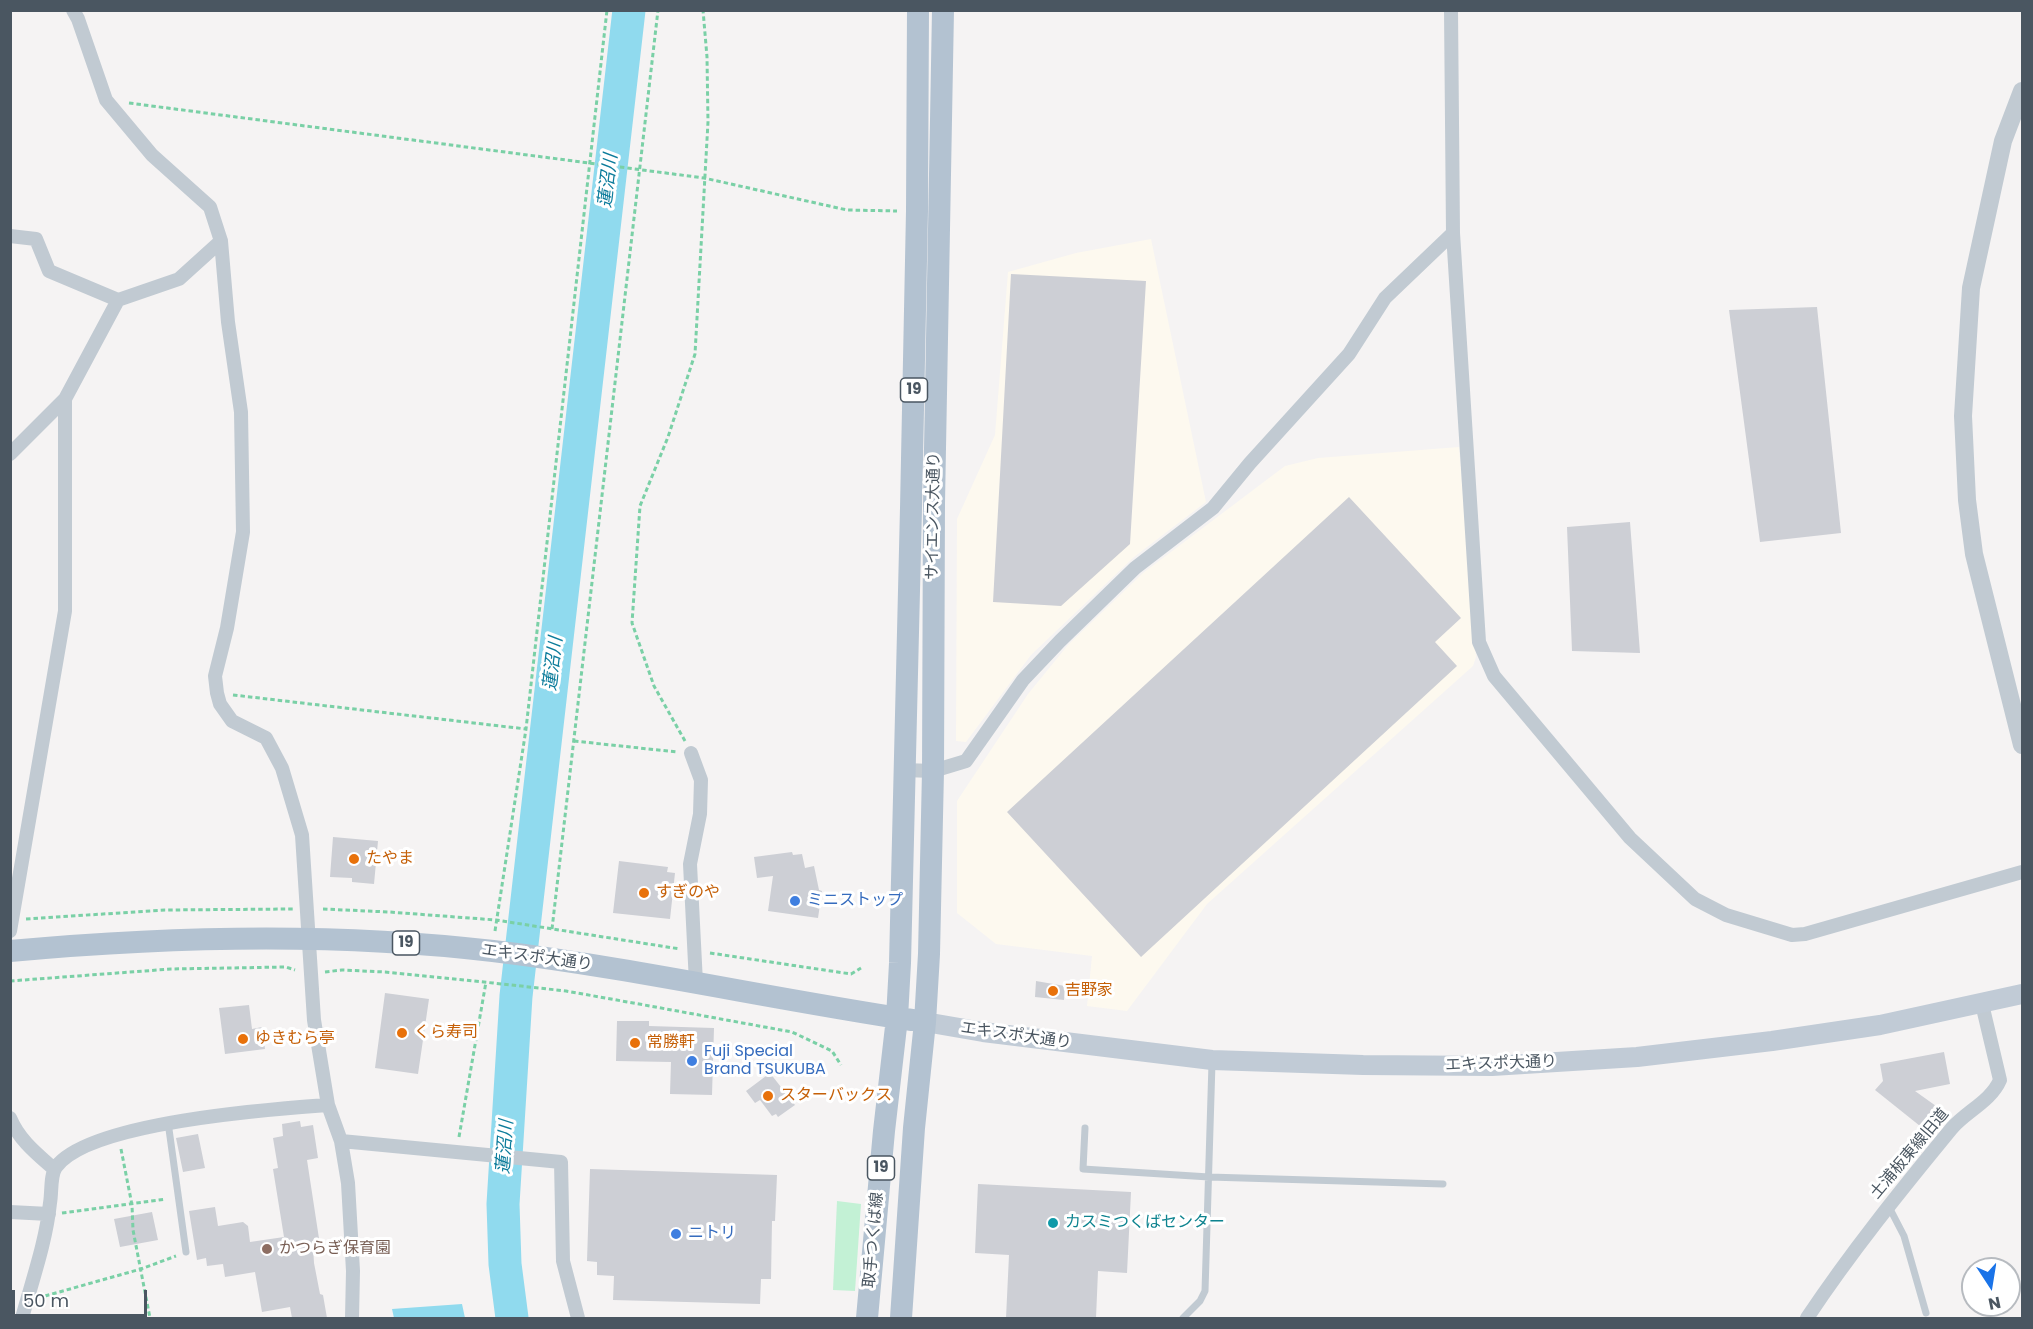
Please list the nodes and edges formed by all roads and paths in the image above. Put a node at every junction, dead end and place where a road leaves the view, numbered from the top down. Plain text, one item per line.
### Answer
1 (73, 10) edge
2 (607, 10) edge
3 (658, 10) edge
4 (703, 10) edge
5 (918, 10) edge
6 (943, 10) edge
7 (1451, 10) edge
8 (2022, 91) edge
9 (106, 100) junction
10 (590, 163) junction
11 (640, 171) junction
12 (704, 178) junction
13 (917, 211) junction
14 (1453, 232) junction
15 (10, 236) edge
16 (221, 241) junction
17 (118, 300) junction
18 (65, 399) junction
19 (10, 454) edge
20 (217, 693) junction
21 (526, 729) junction
22 (574, 741) junction
23 (2022, 745) edge
24 (691, 753) junction
25 (904, 770) junction
26 (933, 771) junction
27 (2022, 872) edge
28 (308, 909) junction
29 (496, 920) junction
30 (12, 925) edge
31 (309, 938) junction
32 (10, 951) edge
33 (497, 952) junction
34 (311, 973) junction
35 (10, 981) edge
36 (486, 982) junction
37 (696, 983) junction
38 (2022, 994) edge
39 (1982, 1004) junction
40 (897, 1018) junction
41 (925, 1022) junction
42 (1212, 1060) junction
43 (841, 1065) dead end
44 (328, 1105) junction
45 (10, 1118) edge
46 (168, 1122) junction
47 (1085, 1128) dead end
48 (118, 1136) junction
49 (459, 1140) dead end
50 (341, 1141) junction
51 (54, 1169) junction
52 (1209, 1177) junction
53 (1443, 1184) dead end
54 (179, 1197) junction
55 (132, 1205) junction
56 (1888, 1205) junction
57 (10, 1212) edge
58 (49, 1214) junction
59 (186, 1252) joint
60 (141, 1269) junction
61 (27, 1300) junction
62 (1926, 1313) dead end
63 (22, 1318) edge
64 (150, 1318) edge
65 (352, 1318) edge
66 (578, 1318) edge
67 (867, 1318) edge
68 (901, 1318) edge
69 (1183, 1318) edge
70 (1807, 1318) edge

1 - 9 street
2 - 10 path
3 - 11 path
4 - 12 path
5 - 13 main road, サイエンス大通り / 19
6 - 26 main road, サイエンス大通り / 19
7 - 14 street
8 - 23 street
9 - 10 path
9 - 16 street
10 - 11 path
10 - 21 path
11 - 12 path
11 - 22 path
12 - 13 path
12 - 24 path
13 - 25 main road, サイエンス大通り / 19
14 - 26 street
14 - 27 street
15 - 17 street
16 - 17 street
16 - 20 street
17 - 18 street
18 - 19 street
18 - 30 street
20 - 21 path
20 - 28 street
21 - 29 path
22 - 24 path
22 - 29 path
24 - 37 street
25 - 26 street
25 - 40 main road, サイエンス大通り / 19
26 - 41 main road, サイエンス大通り / 19
28 - 29 path
28 - 30 path
28 - 31 street
29 - 33 path
31 - 32 main road, エキスポ大通り / 19
31 - 33 main road, エキスポ大通り / 19
31 - 34 street
33 - 37 main road, エキスポ大通り / 19
34 - 35 path
34 - 36 path
34 - 44 street
36 - 43 path
36 - 49 path
37 - 40 main road, エキスポ大通り / 19
38 - 39 main road, エキスポ大通り
39 - 42 main road, エキスポ大通り
39 - 56 street, 土浦板東線旧道
40 - 41 main road, エキスポ大通り / 19
40 - 67 main road, 取手つくば線 / 19
41 - 42 main road, エキスポ大通り
41 - 68 main road, 取手つくば線 / 19
42 - 52 lane
44 - 46 street
44 - 50 street
45 - 51 street
46 - 48 street
46 - 54 lane
47 - 52 lane
48 - 51 street
48 - 55 path
50 - 65 street
50 - 66 street
51 - 58 street
52 - 53 lane
52 - 69 lane
54 - 55 path
54 - 59 lane
55 - 58 path
55 - 60 path
56 - 62 lane
56 - 70 street, 土浦板東線旧道
57 - 58 street
58 - 61 street
59 - 60 path
60 - 61 path
60 - 64 path
61 - 63 street

